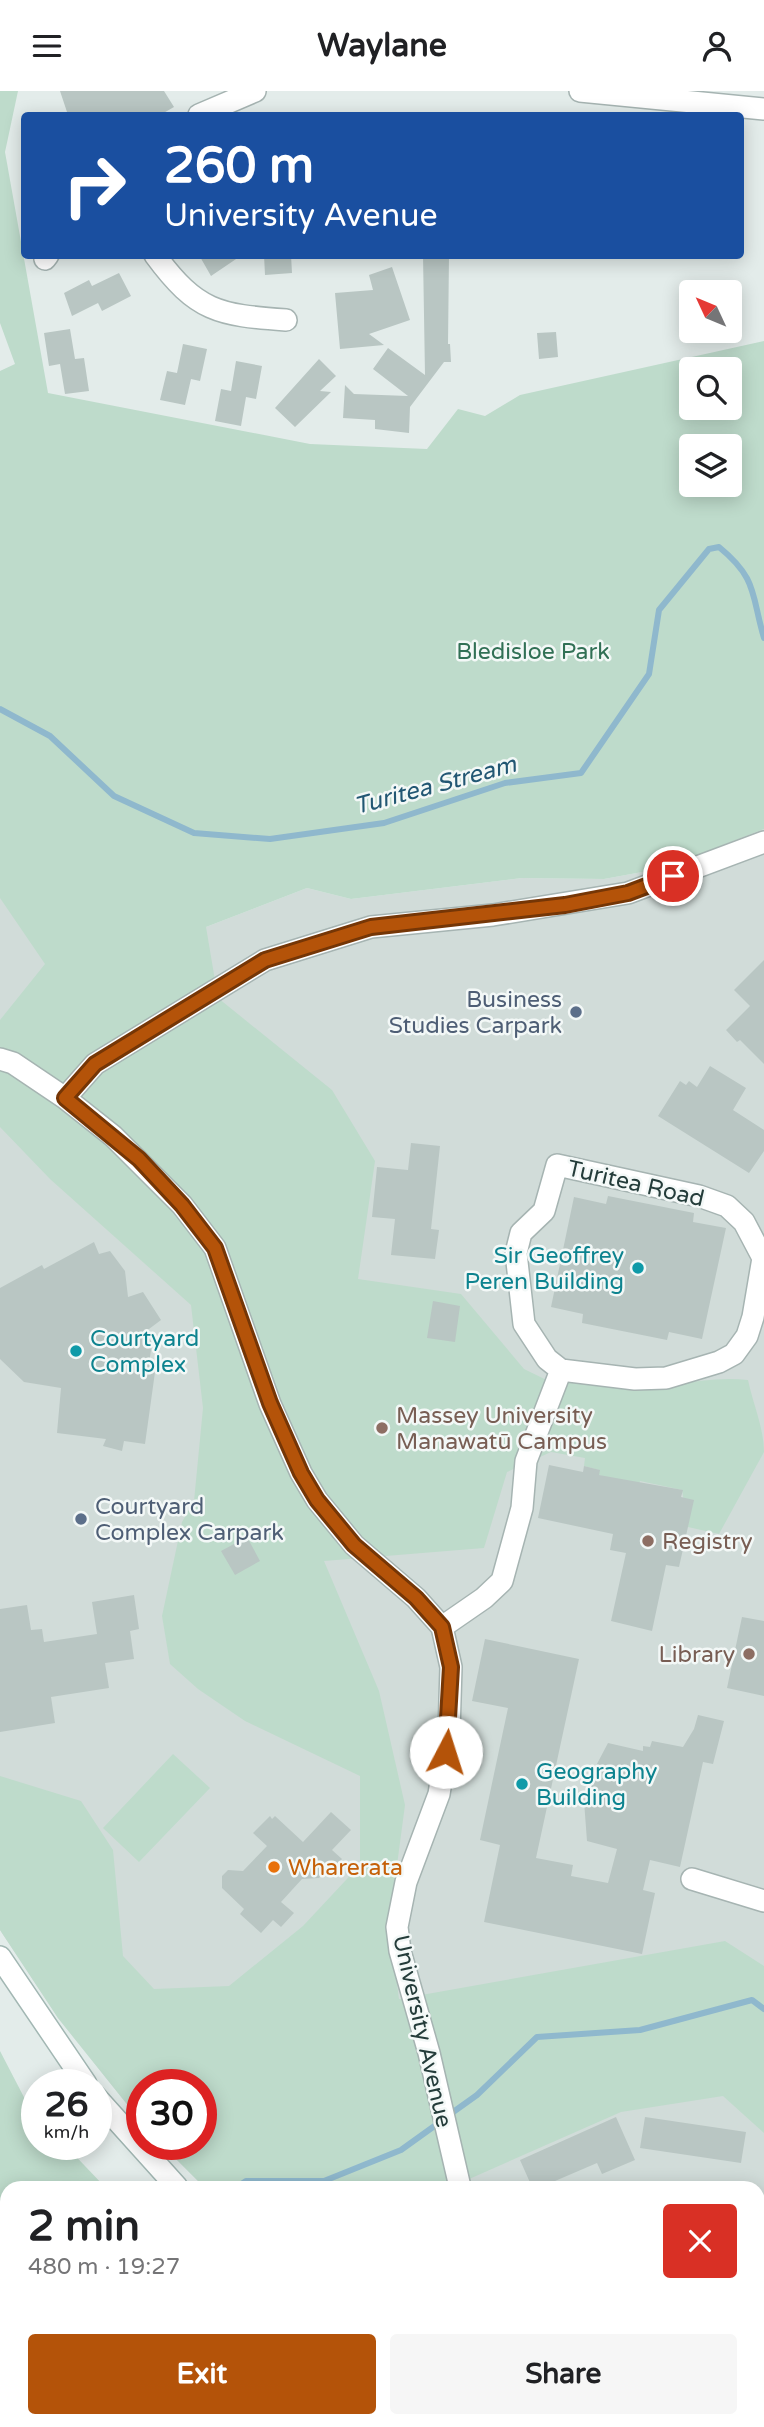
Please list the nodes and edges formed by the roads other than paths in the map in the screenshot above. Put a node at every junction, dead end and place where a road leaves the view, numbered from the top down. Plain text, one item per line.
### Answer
1 (255, 91) edge
2 (580, 91) edge
3 (764, 109) edge
4 (206, 112) edge
5 (158, 259) edge
6 (286, 320) dead end
7 (764, 842) edge
8 (0, 1059) edge
9 (65, 1098) junction
10 (761, 1298) edge
11 (561, 1370) junction
12 (442, 1627) junction
13 (692, 1879) dead end
14 (764, 1901) edge
15 (0, 1957) edge
16 (76, 2069) edge
17 (112, 2115) edge
18 (172, 2181) edge
19 (458, 2181) edge

1 - 4 street
2 - 3 street
5 - 6 street
7 - 9 street
8 - 9 street, University Avenue
9 - 12 street, University Avenue
10 - 11 street, Turitea Road
10 - 11 street, Turitea Road
11 - 12 street
12 - 19 street, University Avenue
13 - 14 street
15 - 16 street
17 - 18 street

